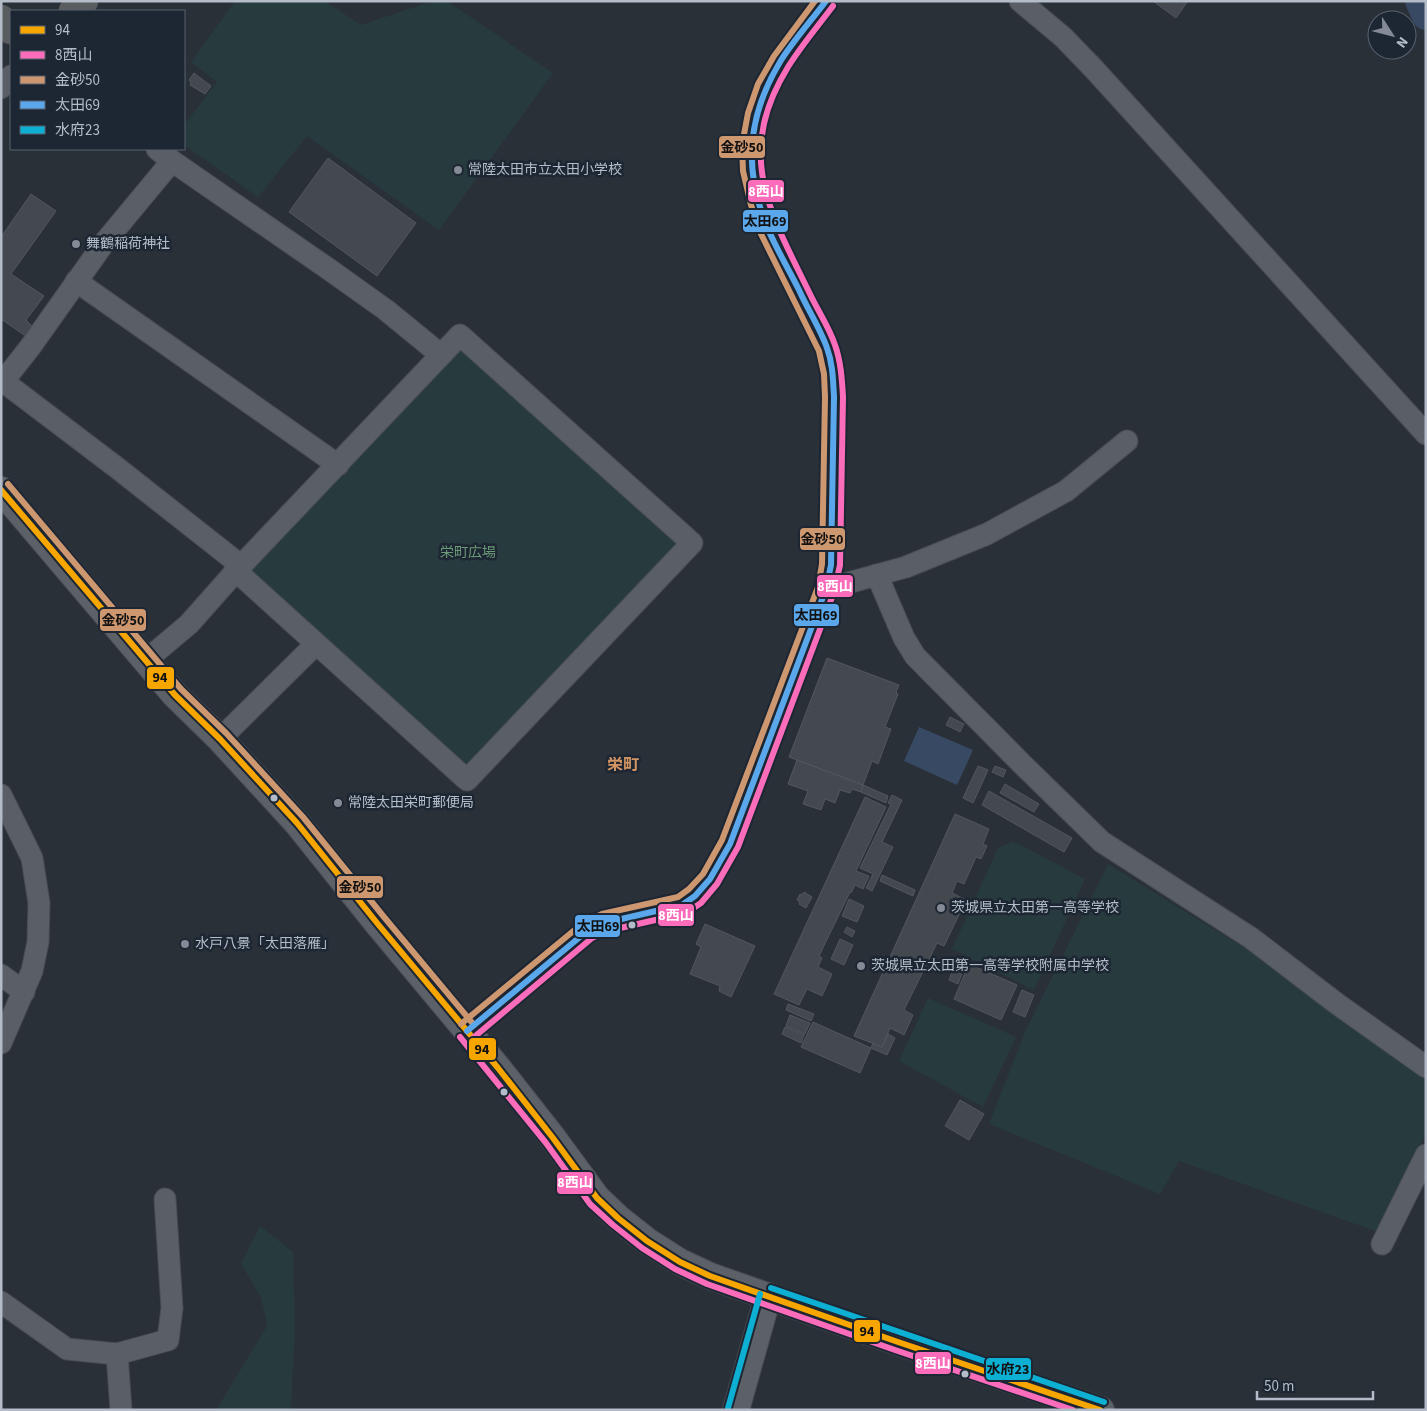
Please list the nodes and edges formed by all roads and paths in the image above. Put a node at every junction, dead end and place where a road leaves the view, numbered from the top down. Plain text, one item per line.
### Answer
1 (84, 1) edge
2 (826, 1) edge
3 (1020, 1) edge
4 (74, 10) edge
5 (1, 19) edge
6 (10, 29) edge
7 (10, 77) edge
8 (1, 88) edge
9 (164, 155) edge
10 (76, 281) junction
11 (441, 355) junction
12 (2, 383) edge
13 (1426, 434) edge
14 (1127, 441) dead end
15 (338, 465) junction
16 (1, 490) edge
17 (236, 571) junction
18 (876, 575) junction
19 (826, 590) junction
20 (316, 644) junction
21 (145, 661) junction
22 (220, 739) junction
23 (1, 796) edge
24 (1, 975) edge
25 (24, 992) junction
26 (467, 1030) junction
27 (1, 1043) edge
28 (1426, 1067) edge
29 (1426, 1155) edge
30 (165, 1198) dead end
31 (1382, 1244) dead end
32 (768, 1296) junction
33 (1, 1302) edge
34 (117, 1354) junction
35 (121, 1410) edge
36 (736, 1410) edge
37 (1101, 1410) edge

1 - 4 highway
2 - 19 street
3 - 13 street
5 - 6 highway
7 - 8 street
9 - 10 street
9 - 11 street
10 - 12 street
10 - 15 street
11 - 15 street
11 - 20 street
12 - 17 street
14 - 18 street
15 - 17 street
16 - 21 main road
17 - 20 street
17 - 21 street
18 - 19 street
18 - 28 street
19 - 26 street
20 - 22 street
21 - 22 main road
22 - 26 main road
23 - 25 street
24 - 25 street
25 - 27 street
26 - 32 main road
29 - 31 street
30 - 34 street
32 - 36 main road
32 - 37 main road
33 - 34 street
34 - 35 street

